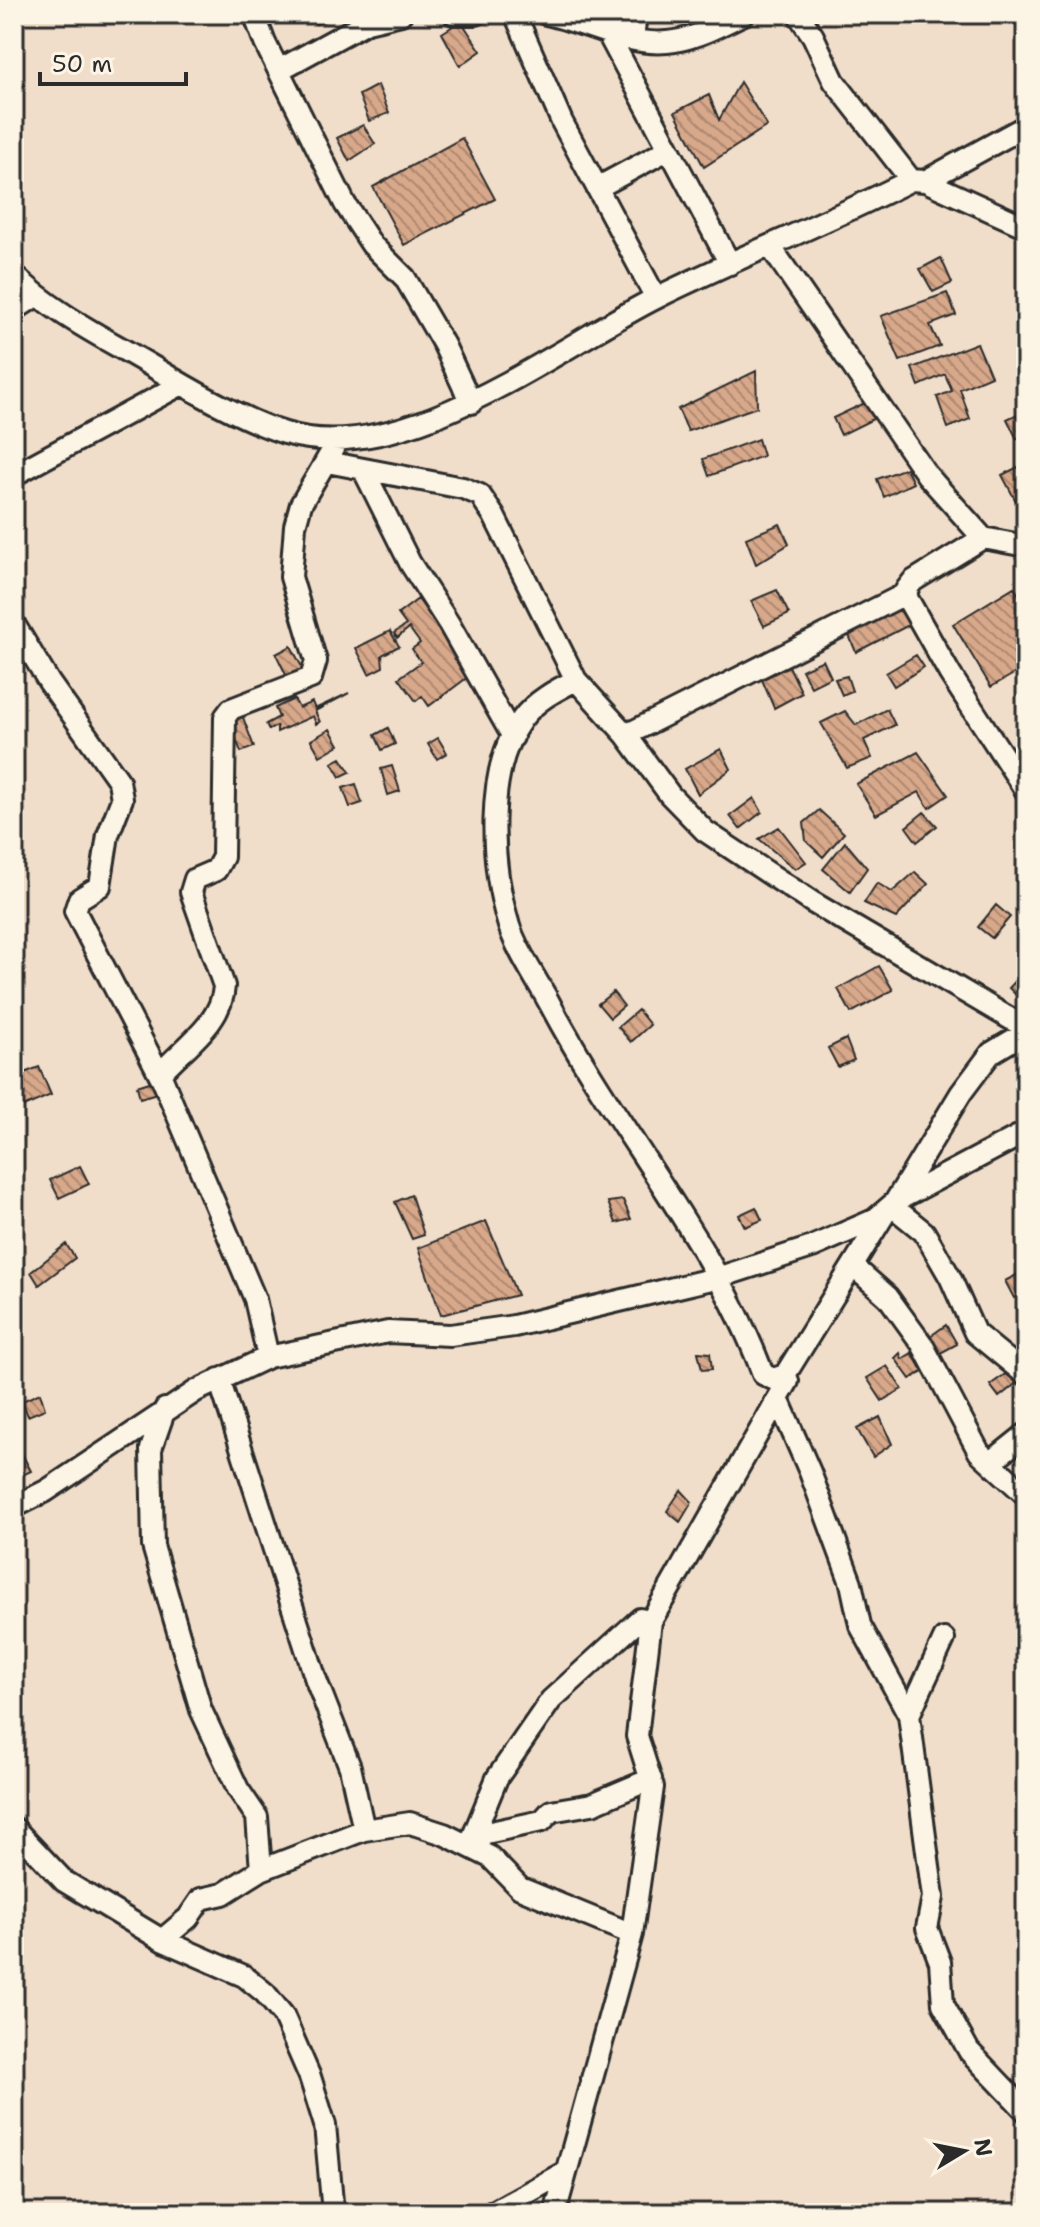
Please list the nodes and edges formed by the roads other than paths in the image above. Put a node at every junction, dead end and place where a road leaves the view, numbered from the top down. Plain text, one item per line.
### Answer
1 (254, 14) edge
2 (401, 14) edge
3 (454, 14) edge
4 (476, 14) edge
5 (515, 14) edge
6 (636, 14) edge
7 (744, 14) edge
8 (798, 14) edge
9 (559, 15) edge
10 (365, 18) edge
11 (607, 32) junction
12 (633, 39) junction
13 (279, 70) junction
14 (1026, 126) edge
15 (669, 149) junction
16 (918, 181) junction
17 (597, 188) junction
18 (1026, 227) edge
19 (770, 246) junction
20 (730, 264) junction
21 (14, 275) edge
22 (36, 296) junction
23 (656, 298) junction
24 (14, 310) edge
25 (182, 384) junction
26 (471, 403) junction
27 (337, 438) junction
28 (327, 462) junction
29 (363, 469) junction
30 (14, 475) edge
31 (983, 538) junction
32 (1023, 543) edge
33 (907, 593) junction
34 (14, 624) edge
35 (576, 680) junction
36 (626, 735) junction
37 (513, 737) junction
38 (1026, 791) edge
39 (1026, 1030) edge
40 (160, 1074) junction
41 (1026, 1132) edge
42 (891, 1207) junction
43 (853, 1266) junction
44 (720, 1277) junction
45 (268, 1357) junction
46 (785, 1375) junction
47 (1026, 1375) edge
48 (219, 1379) junction
49 (778, 1399) junction
50 (165, 1409) junction
51 (1026, 1434) edge
52 (991, 1462) junction
53 (1026, 1495) edge
54 (14, 1507) edge
55 (651, 1621) junction
56 (944, 1639) dead end
57 (909, 1715) junction
58 (651, 1779) junction
59 (14, 1828) edge
60 (364, 1830) junction
61 (469, 1846) junction
62 (261, 1870) junction
63 (632, 1934) junction
64 (162, 1940) junction
65 (1026, 2111) edge
66 (565, 2172) junction
67 (333, 2213) edge
68 (491, 2213) edge
69 (555, 2213) edge

1 - 13 street
2 - 10 street
3 - 4 street
5 - 17 street
6 - 12 street
7 - 12 street
8 - 16 street
9 - 11 street
10 - 13 street
11 - 12 street
11 - 15 street
13 - 26 street
14 - 16 street
15 - 17 street
15 - 20 street
16 - 18 street
16 - 19 street
17 - 23 street
19 - 20 street
19 - 31 street
20 - 23 street
21 - 22 street
22 - 24 street
22 - 25 street
23 - 26 street
25 - 27 street
25 - 30 street
26 - 27 street
27 - 28 street
28 - 29 street
28 - 40 street
29 - 35 street
29 - 37 street
31 - 32 street
31 - 33 street
33 - 36 street
33 - 38 street
34 - 40 street
35 - 36 street
35 - 37 street
36 - 39 street
37 - 44 street
39 - 42 street
40 - 45 street
41 - 42 street
42 - 43 street
42 - 44 street
42 - 47 street
43 - 46 street
43 - 52 street
44 - 45 street
44 - 46 street
45 - 48 street
46 - 49 street
48 - 50 street
48 - 60 street
49 - 55 street
49 - 57 street
50 - 54 street
50 - 62 street
51 - 52 street
52 - 53 street
55 - 58 street
55 - 61 street
56 - 57 street
57 - 65 street
58 - 61 street
58 - 63 street
59 - 64 street
60 - 61 street
60 - 62 street
61 - 63 street
62 - 64 street
63 - 66 street
64 - 67 street
66 - 68 street
66 - 69 street

